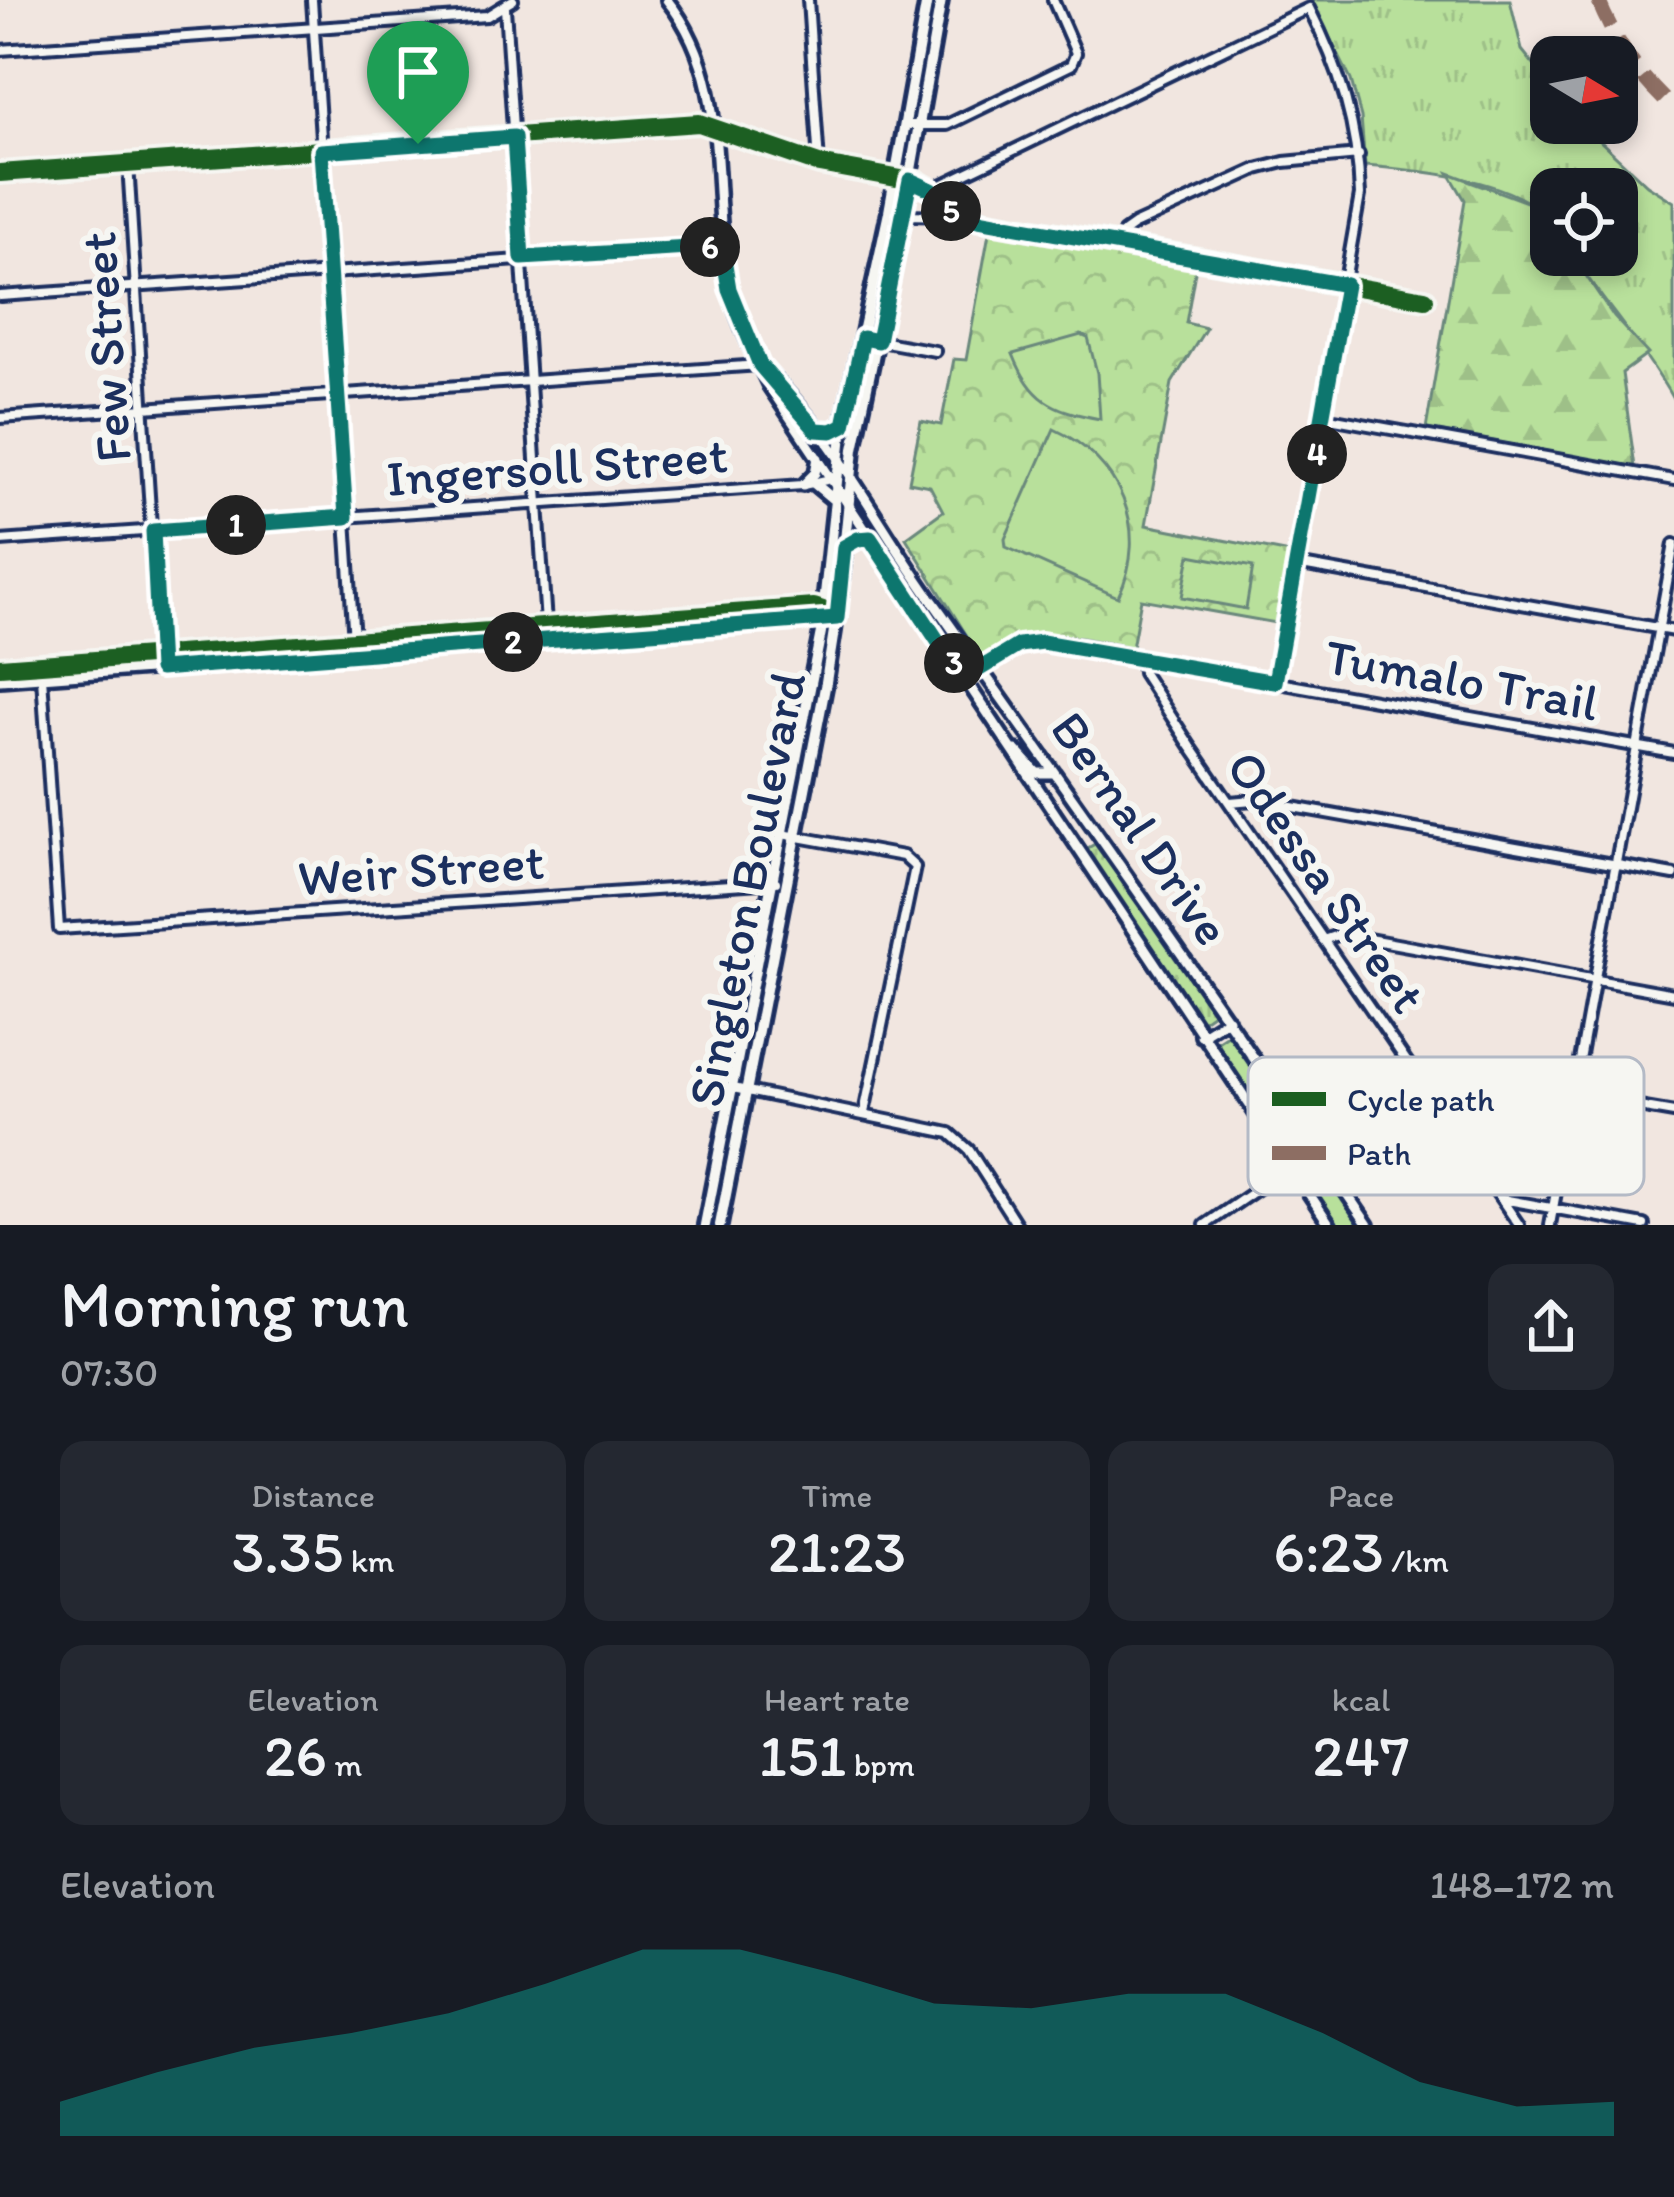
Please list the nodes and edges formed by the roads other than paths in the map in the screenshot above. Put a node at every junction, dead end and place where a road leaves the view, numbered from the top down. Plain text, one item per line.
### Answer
1 (312, 0) edge
2 (667, 0) edge
3 (808, 0) edge
4 (926, 0) edge
5 (941, 0) edge
6 (1053, 0) edge
7 (509, 4) edge
8 (314, 28) junction
9 (0, 50) edge
10 (904, 124) junction
11 (713, 125) junction
12 (919, 127) junction
13 (514, 137) junction
14 (321, 151) junction
15 (1359, 155) junction
16 (128, 164) junction
17 (819, 164) junction
18 (0, 173) edge
19 (896, 176) junction
20 (910, 180) junction
21 (932, 190) junction
22 (904, 214) junction
23 (956, 216) junction
24 (1120, 245) junction
25 (722, 246) junction
26 (522, 258) junction
27 (330, 273) junction
28 (137, 285) junction
29 (1346, 285) junction
30 (0, 296) edge
31 (1425, 299) dead end
32 (863, 338) junction
33 (878, 341) junction
34 (934, 351) dead end
35 (760, 365) junction
36 (530, 382) junction
37 (339, 395) junction
38 (146, 408) junction
39 (1324, 417) junction
40 (0, 418) edge
41 (844, 425) junction
42 (816, 430) junction
43 (818, 458) junction
44 (838, 460) junction
45 (850, 478) junction
46 (1674, 480) edge
47 (833, 482) junction
48 (809, 484) junction
49 (833, 499) junction
50 (539, 503) junction
51 (847, 503) junction
52 (346, 517) junction
53 (153, 531) junction
54 (870, 538) junction
55 (0, 541) edge
56 (1674, 544) edge
57 (844, 547) junction
58 (1296, 564) junction
59 (823, 615) junction
60 (837, 618) junction
61 (547, 626) junction
62 (1658, 628) junction
63 (1674, 631) edge
64 (418, 637) junction
65 (391, 639) junction
66 (548, 639) junction
67 (354, 641) junction
68 (248, 649) junction
69 (418, 650) junction
70 (392, 652) junction
71 (159, 655) junction
72 (1142, 659) junction
73 (249, 662) junction
74 (0, 667) edge
75 (160, 669) junction
76 (981, 669) junction
77 (42, 677) junction
78 (963, 679) junction
79 (0, 680) edge
80 (1275, 682) junction
81 (1006, 744) junction
82 (1636, 746) junction
83 (1674, 753) edge
84 (1053, 773) junction
85 (1228, 802) junction
86 (1092, 826) junction
87 (782, 834) junction
88 (797, 836) junction
89 (1072, 840) junction
90 (1616, 865) junction
91 (1674, 875) edge
92 (772, 882) junction
93 (788, 883) junction
94 (1323, 940) junction
95 (1595, 980) junction
96 (1674, 994) edge
97 (1228, 1019) junction
98 (1201, 1036) junction
99 (1254, 1057) edge
100 (1405, 1057) edge
101 (1581, 1057) edge
102 (733, 1088) junction
103 (747, 1091) junction
104 (1248, 1105) edge
105 (1644, 1107) edge
106 (864, 1113) junction
107 (1674, 1113) edge
108 (720, 1151) junction
109 (734, 1154) junction
110 (1248, 1195) edge
111 (1309, 1195) edge
112 (1348, 1195) edge
113 (1498, 1195) edge
114 (1555, 1195) edge
115 (1501, 1199) junction
116 (1553, 1208) junction
117 (705, 1225) edge
118 (720, 1225) edge
119 (1018, 1225) edge
120 (1205, 1225) edge
121 (1330, 1225) edge
122 (1368, 1225) edge
123 (1519, 1225) edge
124 (1550, 1225) edge
125 (1644, 1225) edge

1 - 8 street
2 - 11 street, Bernal Drive
3 - 17 street
4 - 10 main road, Singleton Boulevard
5 - 12 main road, Singleton Boulevard
6 - 12 street
7 - 8 street
7 - 13 street
8 - 9 street
8 - 14 street
10 - 12 street
10 - 19 main road, Singleton Boulevard
11 - 13 street
11 - 17 street
11 - 25 street, Bernal Drive
12 - 20 main road, Singleton Boulevard
13 - 14 street
13 - 26 street
14 - 16 street
14 - 27 street
15 - 21 street
15 - 24 street
15 - 29 street
16 - 18 street
16 - 28 street, Few Street
17 - 19 street
19 - 20 street
19 - 32 main road, Singleton Boulevard
20 - 21 street
20 - 22 main road, Singleton Boulevard
21 - 23 street
22 - 23 street
22 - 33 main road, Singleton Boulevard
23 - 24 street
24 - 29 street
25 - 26 street
25 - 35 street, Bernal Drive
26 - 27 street
26 - 36 street
27 - 28 street
27 - 37 street
28 - 30 street
28 - 38 street, Few Street
29 - 31 street
29 - 39 street
32 - 33 street
32 - 41 main road, Singleton Boulevard
33 - 34 street
33 - 45 main road, Singleton Boulevard
35 - 36 street
35 - 42 street, Bernal Drive
35 - 43 street, Bernal Drive
36 - 37 street
36 - 50 street
37 - 38 street
37 - 52 street
38 - 40 street
38 - 53 street, Few Street
39 - 46 street
39 - 58 street
41 - 42 main road
41 - 44 main road, Singleton Boulevard
42 - 44 street, Bernal Drive
43 - 47 street, Bernal Drive
43 - 48 street
44 - 45 street, Bernal Drive
44 - 47 main road, Singleton Boulevard
45 - 51 main road, Singleton Boulevard
45 - 76 street, Bernal Drive
47 - 48 street, Ingersoll Street
47 - 49 main road, Singleton Boulevard
47 - 51 street, Bernal Drive
48 - 49 main road
48 - 50 street, Ingersoll Street
49 - 59 main road, Singleton Boulevard
50 - 52 street, Ingersoll Street
50 - 61 street
51 - 54 street, Bernal Drive
51 - 57 main road, Singleton Boulevard
52 - 53 street, Ingersoll Street
52 - 67 street
53 - 55 street, Ingersoll Street
53 - 71 street, Few Street
54 - 57 main road
54 - 78 street, Bernal Drive
56 - 62 street
57 - 60 main road, Singleton Boulevard
58 - 62 street
58 - 80 street
59 - 60 street
59 - 61 street
59 - 66 street
59 - 87 main road, Singleton Boulevard
60 - 88 main road, Singleton Boulevard
61 - 64 street
61 - 66 street
62 - 63 street
62 - 82 street
64 - 65 street
64 - 69 street
65 - 67 street
65 - 70 street
66 - 69 street
67 - 68 street
68 - 71 street
68 - 73 street
69 - 70 street
70 - 73 street
71 - 74 street
71 - 75 street, Few Street
72 - 76 street, Tumalo Trail
72 - 80 street, Tumalo Trail
72 - 85 street, Odessa Street
73 - 75 street
75 - 77 street
76 - 78 street, Tumalo Trail
76 - 84 street, Bernal Drive
77 - 79 street
77 - 92 street, Weir Street
78 - 81 street, Bernal Drive
80 - 82 street, Tumalo Trail
81 - 84 street
81 - 89 street, Bernal Drive
82 - 83 street, Tumalo Trail
82 - 90 street
84 - 86 street, Bernal Drive
85 - 90 street
85 - 94 street, Odessa Street
86 - 89 street
86 - 97 street, Bernal Drive
87 - 88 street
87 - 92 main road, Singleton Boulevard
88 - 93 main road, Singleton Boulevard
88 - 106 street
89 - 98 street, Bernal Drive
90 - 91 street
90 - 95 street
92 - 93 street, Weir Street
92 - 102 main road, Singleton Boulevard
93 - 103 main road, Singleton Boulevard
94 - 95 street
94 - 100 street, Odessa Street
95 - 96 street
95 - 101 street
97 - 98 street
97 - 99 street, Bernal Drive
98 - 104 street, Bernal Drive
102 - 103 street
102 - 108 main road, Singleton Boulevard
103 - 106 street
103 - 109 main road, Singleton Boulevard
105 - 107 street
106 - 119 street
108 - 109 main road
108 - 117 main road, Singleton Boulevard
109 - 118 main road, Singleton Boulevard
110 - 120 street
111 - 121 street, Bernal Drive
112 - 122 street, Bernal Drive
113 - 115 street, Odessa Street
114 - 116 street
115 - 116 street
115 - 123 street, Odessa Street
116 - 124 street
116 - 125 street

